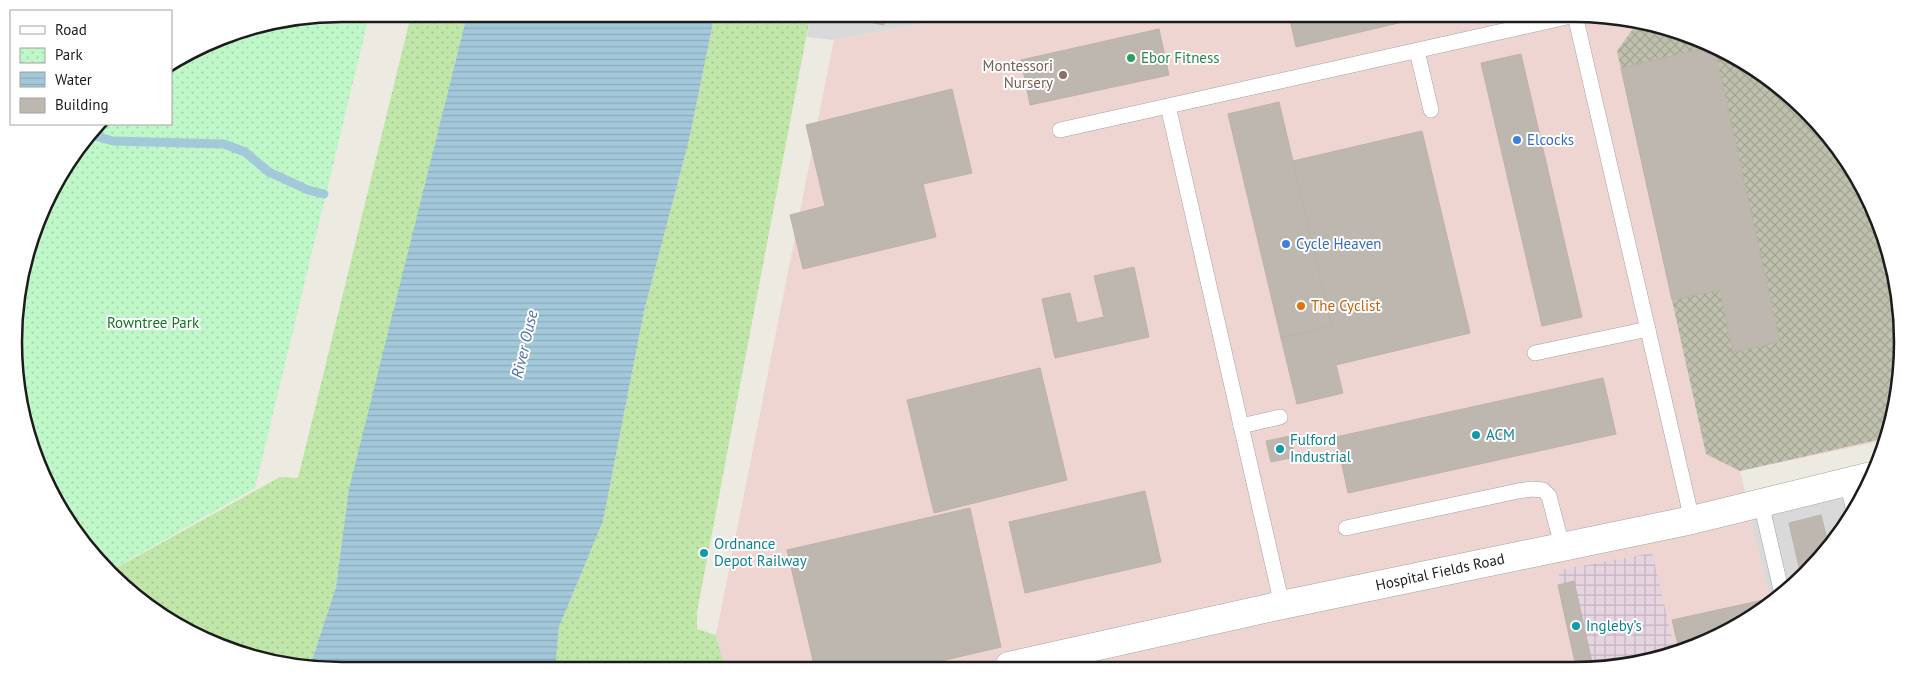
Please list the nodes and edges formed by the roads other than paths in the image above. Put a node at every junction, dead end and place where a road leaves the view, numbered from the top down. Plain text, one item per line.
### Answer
1 (1546, 22) edge
2 (1579, 22) edge
3 (1417, 51) junction
4 (1168, 106) junction
5 (1431, 110) dead end
6 (1060, 130) dead end
7 (1648, 329) junction
8 (1535, 353) dead end
9 (1280, 416) dead end
10 (1241, 426) junction
11 (1859, 479) edge
12 (1761, 503) junction
13 (1692, 520) junction
14 (1346, 528) dead end
15 (1562, 546) junction
16 (1780, 586) edge
17 (1282, 605) junction
18 (1027, 662) edge

1 - 3 lane
2 - 7 lane
3 - 4 lane
3 - 5 lane
4 - 6 lane
4 - 10 lane
7 - 8 lane
7 - 13 lane
9 - 10 lane
10 - 17 lane
11 - 12 street, Hospital Fields Road
12 - 13 street, Hospital Fields Road
12 - 16 lane
13 - 15 street, Hospital Fields Road
14 - 15 lane
15 - 17 street, Hospital Fields Road
17 - 18 street, Hospital Fields Road

